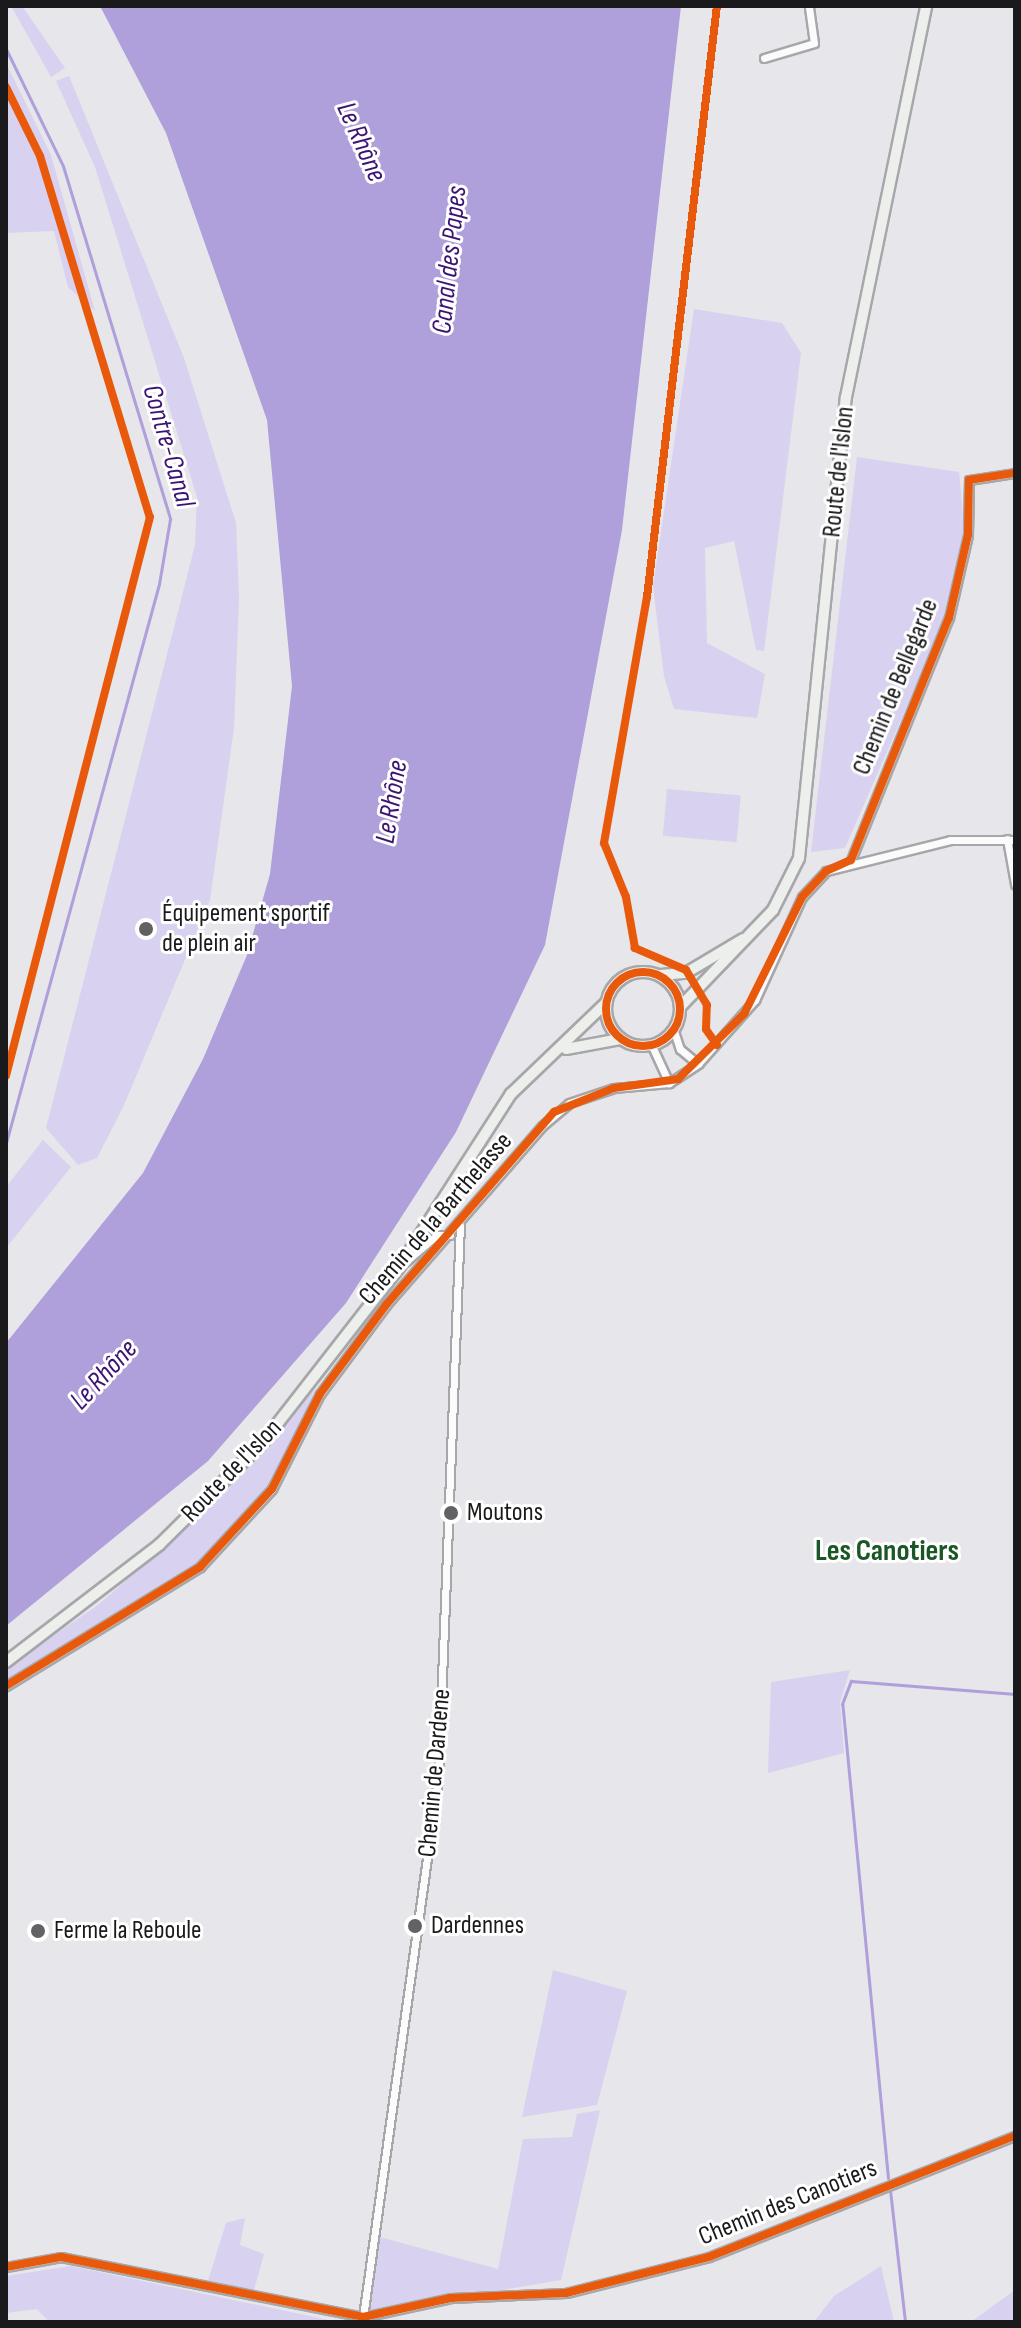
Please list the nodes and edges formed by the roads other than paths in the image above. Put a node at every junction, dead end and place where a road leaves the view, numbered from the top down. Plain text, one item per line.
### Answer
1 (809, 6) edge
2 (926, 6) edge
3 (764, 58) dead end
4 (1015, 473) edge
5 (1011, 839) edge
6 (851, 860) junction
7 (1015, 884) edge
8 (755, 931) junction
9 (660, 975) junction
10 (606, 1003) junction
11 (681, 1006) junction
12 (674, 1031) junction
13 (621, 1039) junction
14 (652, 1046) junction
15 (561, 1051) junction
16 (698, 1064) junction
17 (669, 1083) junction
18 (460, 1225) junction
19 (450, 1235) junction
20 (400, 1266) junction
21 (6, 1662) edge
22 (6, 1686) edge
23 (1015, 2136) edge
24 (6, 2267) edge
25 (363, 2317) junction

1 - 3 street
2 - 8 street, Route de l'Islon
4 - 6 street, Chemin de Bellegarde
5 - 6 street, Chemin de la Barthelasse
5 - 7 street
6 - 16 street, Chemin de la Barthelasse
8 - 9 street, Route de l'Islon
8 - 11 street, Route de l'Islon
9 - 10 street
9 - 11 street
10 - 13 street
10 - 15 street, Route de l'Islon
11 - 12 street
12 - 14 street
12 - 16 street
13 - 14 street
13 - 15 street, Route de l'Islon
14 - 17 street
15 - 20 street, Route de l'Islon
16 - 17 street, Chemin de la Barthelasse
17 - 18 street, Chemin de la Barthelasse
18 - 19 street, Chemin de la Barthelasse
18 - 25 street, Chemin de Dardene
19 - 20 street
19 - 22 street, Chemin de la Barthelasse
20 - 21 street, Route de l'Islon
23 - 25 street, Chemin des Canotiers
24 - 25 street, Chemin des Canotiers

